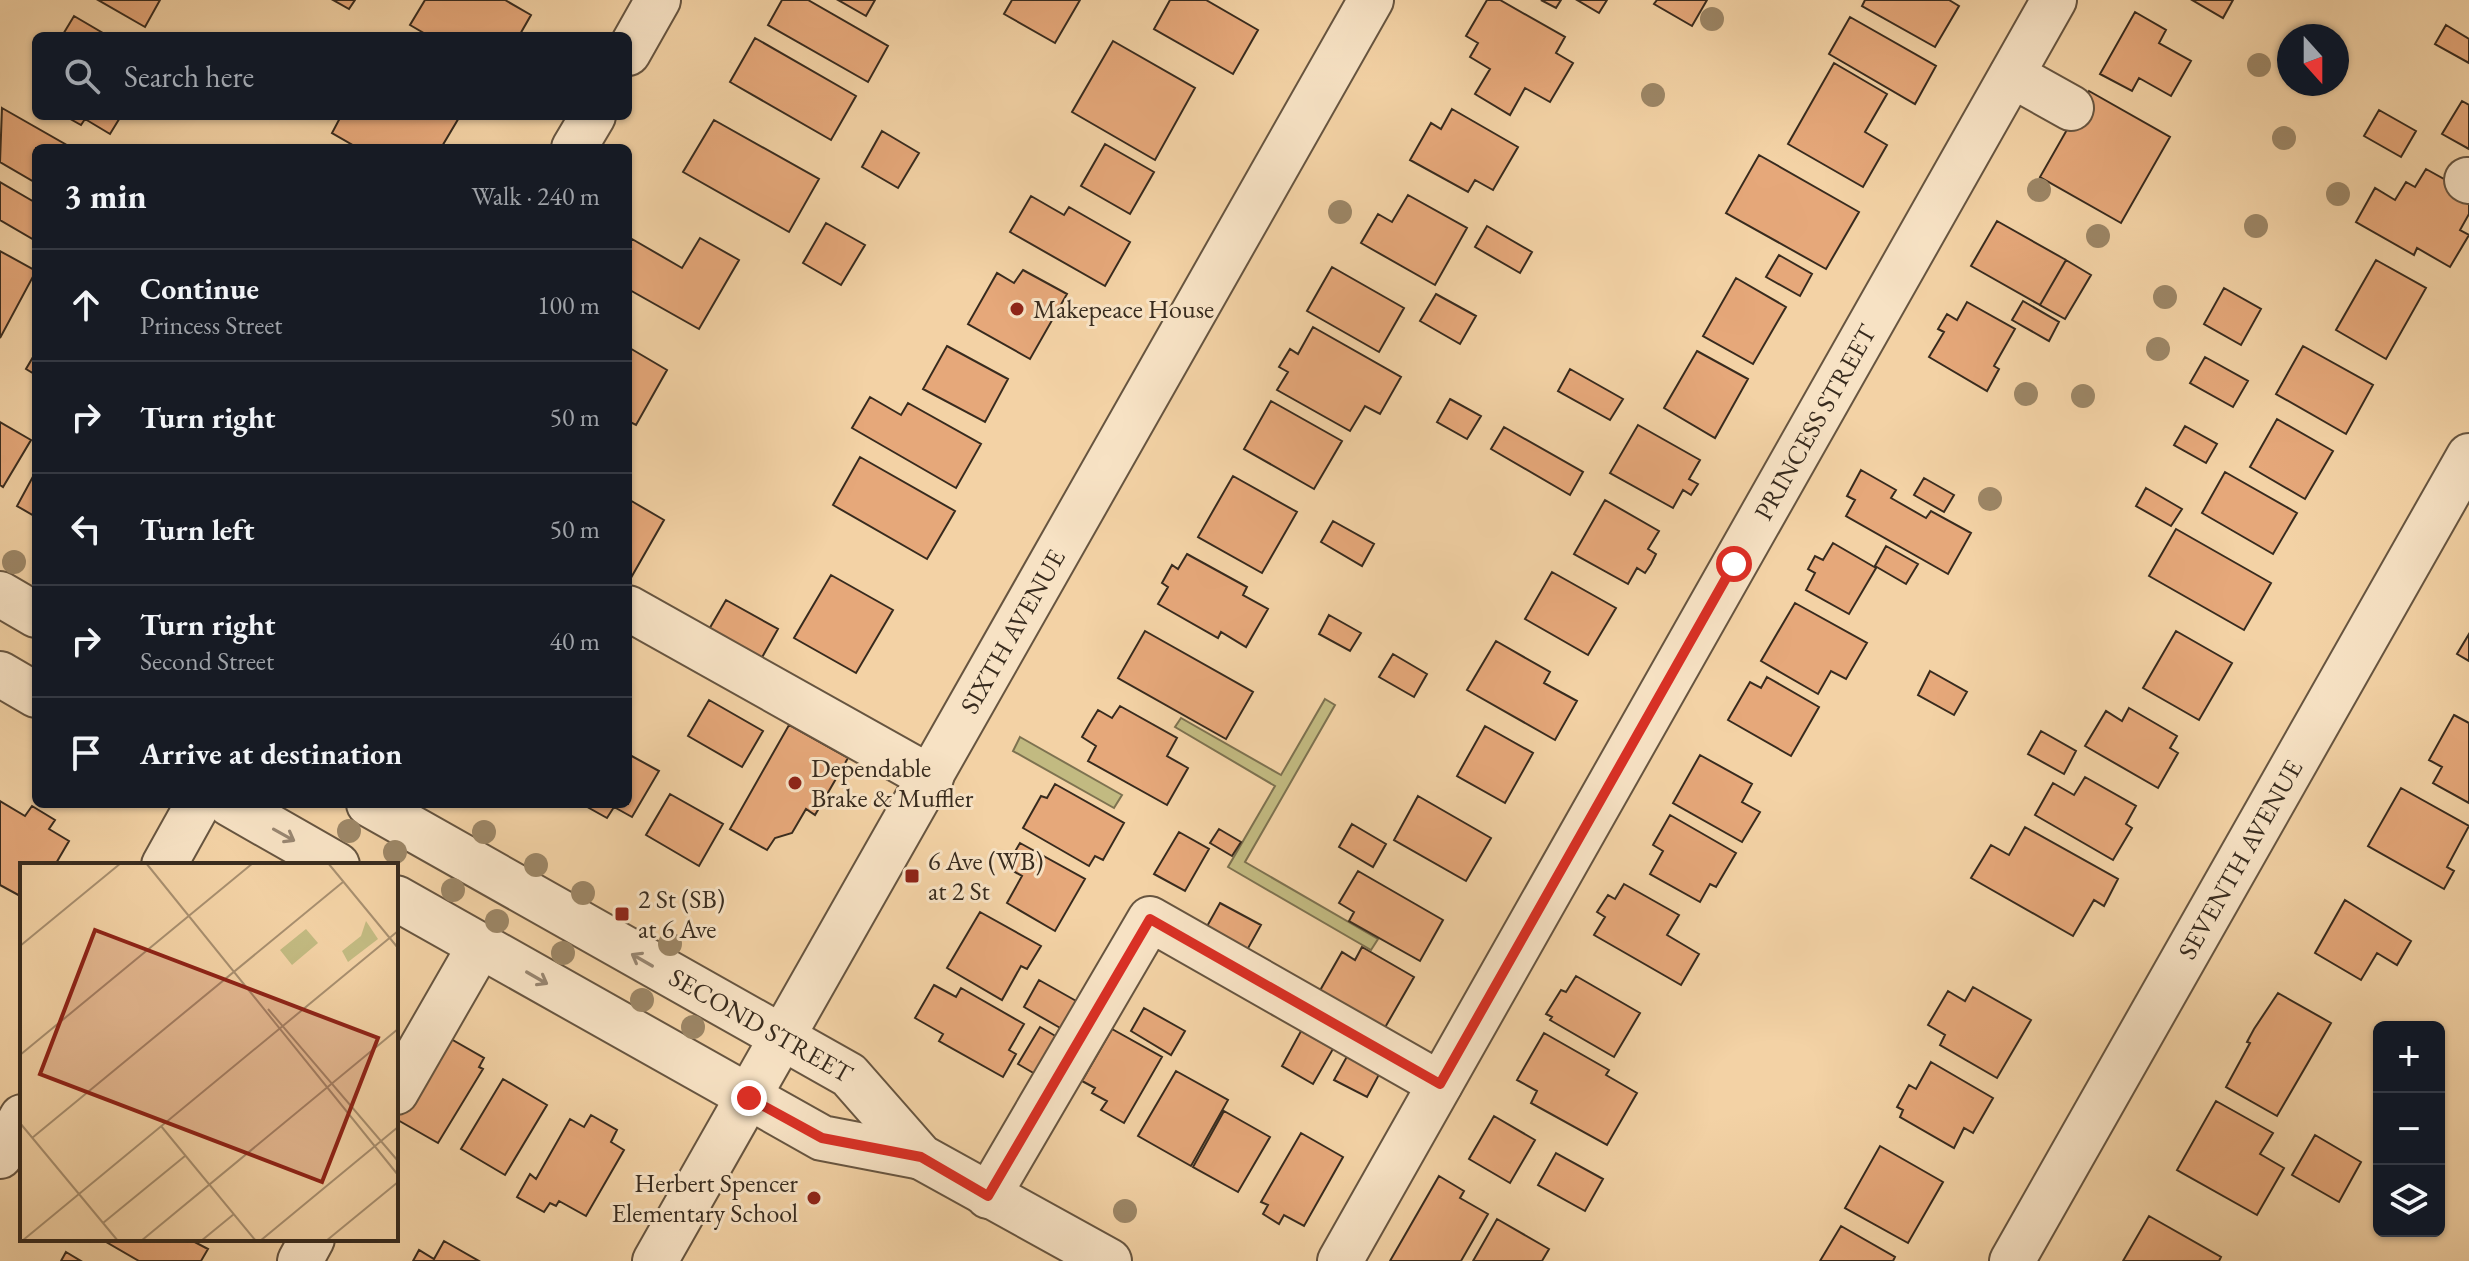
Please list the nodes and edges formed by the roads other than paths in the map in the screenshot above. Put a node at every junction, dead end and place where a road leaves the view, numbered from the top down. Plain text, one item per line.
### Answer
1 (658, 0) edge
2 (1371, 0) edge
3 (2054, 0) edge
4 (632, 46) edge
5 (2012, 75) junction
6 (2071, 108) dead end
7 (591, 120) edge
8 (576, 144) edge
9 (2469, 456) edge
10 (0, 594) edge
11 (632, 610) edge
12 (32, 613) edge
13 (0, 674) edge
14 (32, 693) edge
15 (931, 778) junction
16 (196, 808) edge
17 (237, 808) edge
18 (376, 808) edge
19 (165, 863) edge
20 (333, 863) edge
21 (398, 899) edge
22 (480, 946) junction
23 (783, 1040) junction
24 (1440, 1084) junction
25 (398, 1089) edge
26 (749, 1098) junction
27 (20, 1121) edge
28 (0, 1156) edge
29 (921, 1157) junction
30 (988, 1196) junction
31 (311, 1241) edge
32 (300, 1261) edge
33 (655, 1261) edge
34 (1109, 1261) edge
35 (1340, 1261) edge
36 (2012, 1261) edge

1 - 4 street
2 - 15 street, SIXTH AVENUE
3 - 5 street, PRINCESS STREET
5 - 6 street
5 - 24 street, PRINCESS STREET
7 - 8 street
9 - 36 street, SEVENTH AVENUE
10 - 12 street
11 - 15 street
13 - 14 street
15 - 23 street, SIXTH AVENUE
16 - 19 street
17 -> 20 street
23 -> 18 street, SECOND STREET
21 - 22 street, SECOND STREET
22 - 25 street
22 -> 26 street, SECOND STREET
23 - 26 street, SIXTH AVENUE
23 - 29 street, SECOND STREET
24 - 30 street
24 - 35 street, PRINCESS STREET
26 - 29 street, SECOND STREET
26 - 33 street, SIXTH AVENUE
27 - 28 street
29 - 30 street, SECOND STREET
30 - 34 street, SECOND STREET
31 - 32 street

